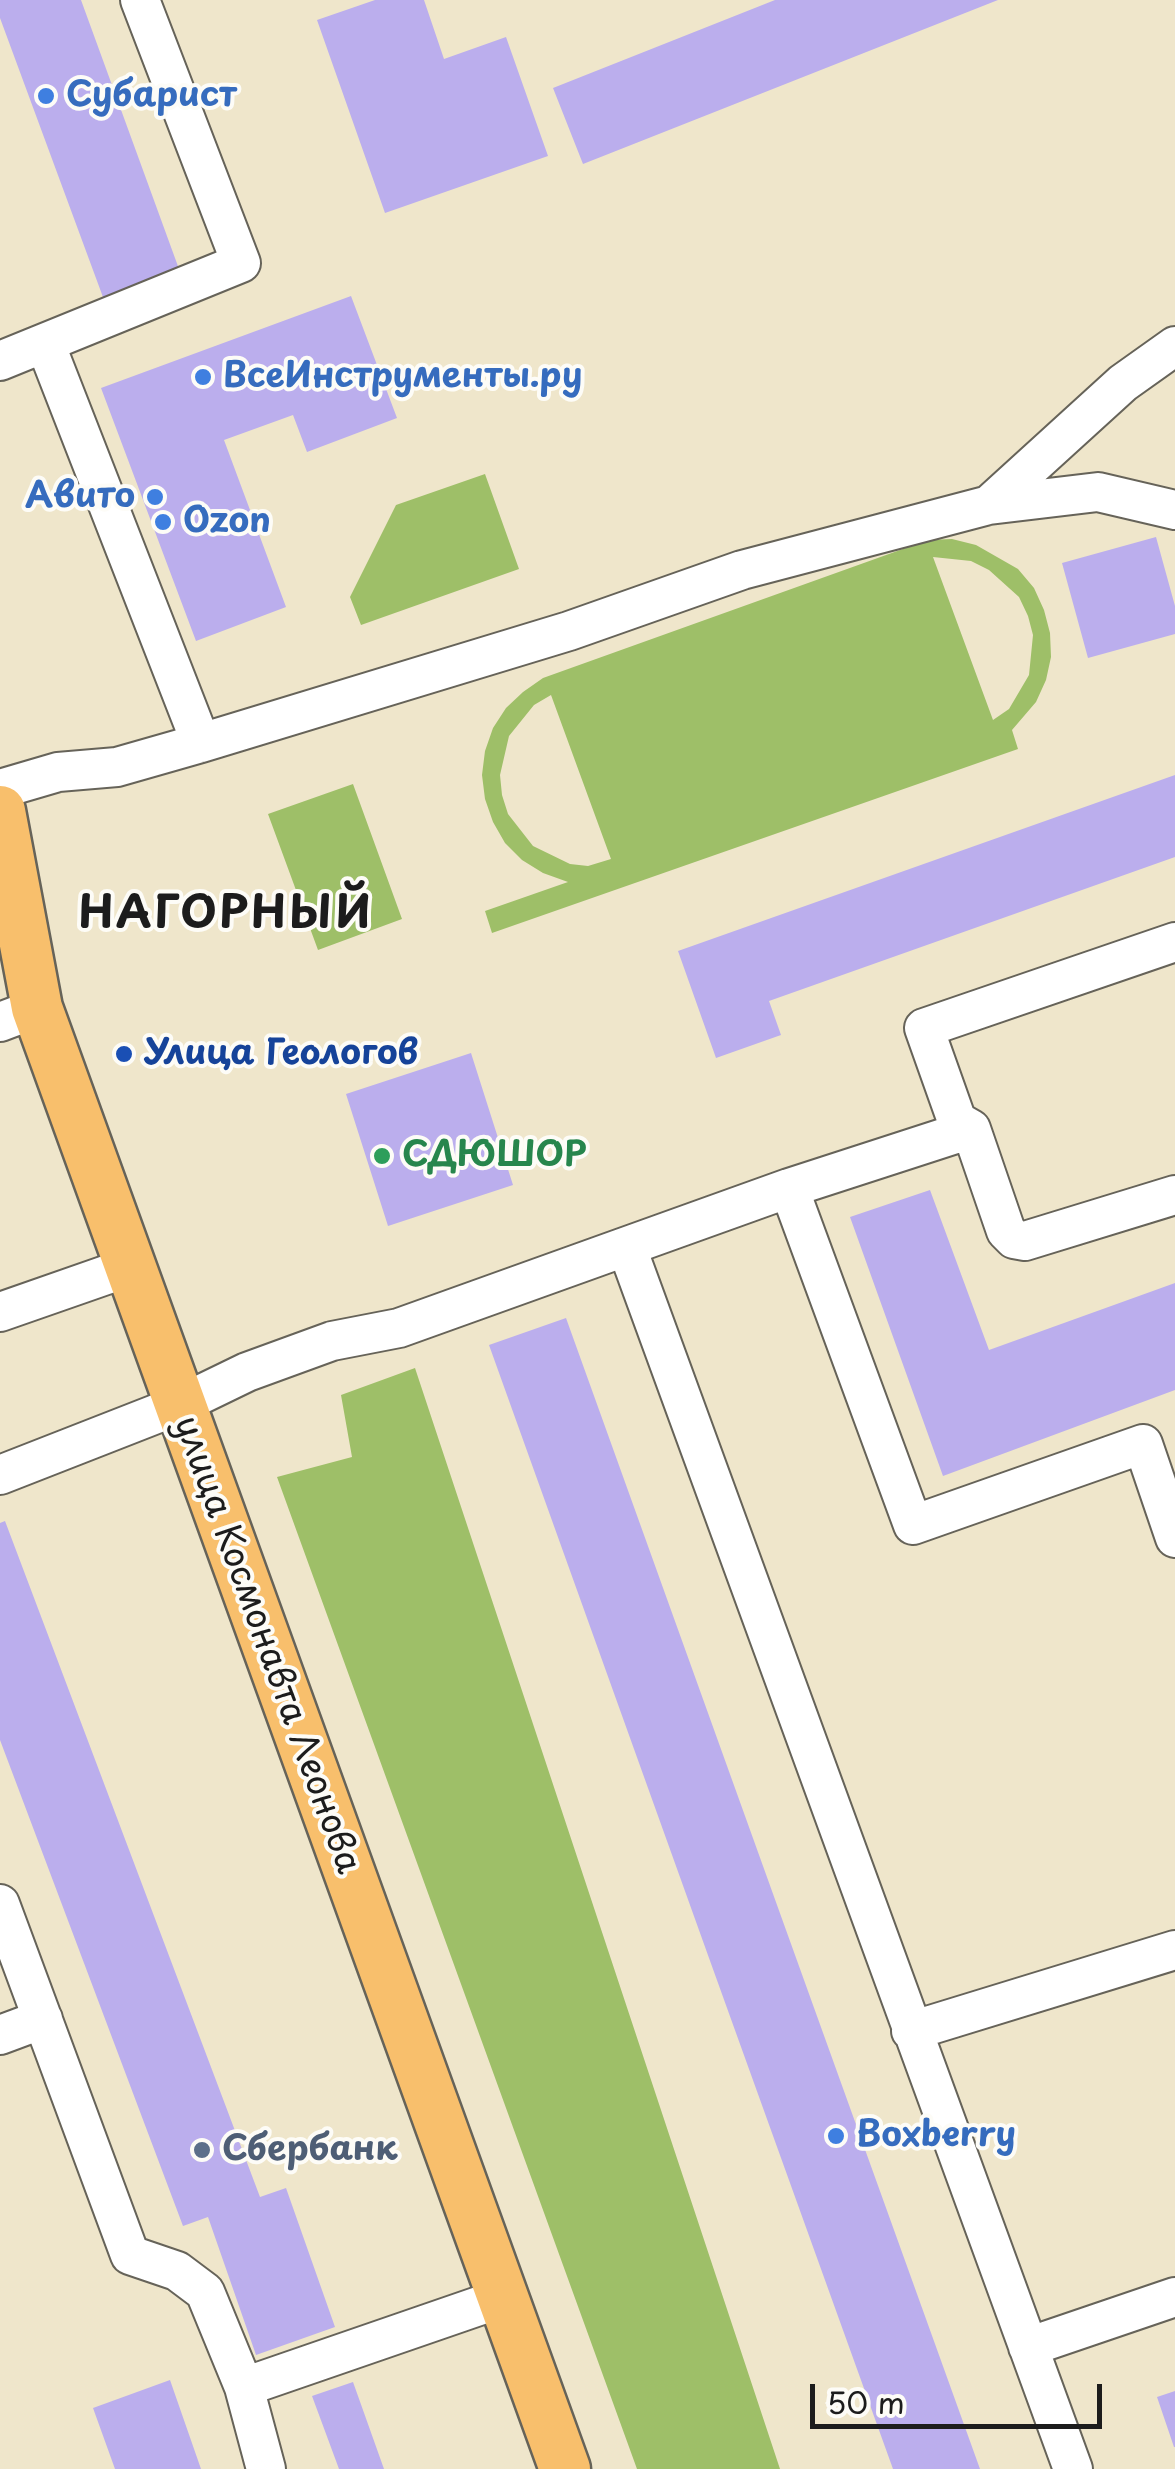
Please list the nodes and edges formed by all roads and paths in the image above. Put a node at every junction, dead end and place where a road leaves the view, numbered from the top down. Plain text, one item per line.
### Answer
1 (140, 0) edge
2 (45, 343) junction
3 (1175, 346) edge
4 (0, 361) edge
5 (989, 504) junction
6 (1175, 510) edge
7 (201, 743) junction
8 (0, 789) edge
9 (0, 811) edge
10 (1175, 942) edge
11 (19, 1015) edge
12 (971, 1129) junction
13 (788, 1188) junction
14 (1175, 1195) edge
15 (627, 1248) junction
16 (130, 1267) junction
17 (0, 1312) edge
18 (180, 1405) junction
19 (0, 1476) edge
20 (1175, 1538) edge
21 (0, 1904) edge
22 (1175, 1950) edge
23 (44, 2019) junction
24 (912, 2031) junction
25 (0, 2034) edge
26 (1175, 2297) edge
27 (502, 2298) junction
28 (1028, 2347) junction
29 (244, 2387) junction
30 (266, 2469) edge
31 (564, 2469) edge
32 (1073, 2469) edge

1 - 2 lane
2 - 4 lane
2 - 7 lane
3 - 5 lane
5 - 6 lane
5 - 7 lane
7 - 8 lane
9 - 11 main road, улица Космонавта Леонова
10 - 12 lane
11 - 16 main road, улица Космонавта Леонова
12 - 13 lane
12 - 14 lane
13 - 15 lane
13 - 20 lane
15 - 18 lane
15 - 24 lane
16 - 17 lane
16 - 18 main road, улица Космонавта Леонова
18 - 19 lane
18 - 27 main road, улица Космонавта Леонова
21 - 23 lane
22 - 24 lane
23 - 25 lane
23 - 29 lane
24 - 28 lane
26 - 28 lane
27 - 29 lane
27 - 31 main road, улица Космонавта Леонова
28 - 32 lane
29 - 30 lane

